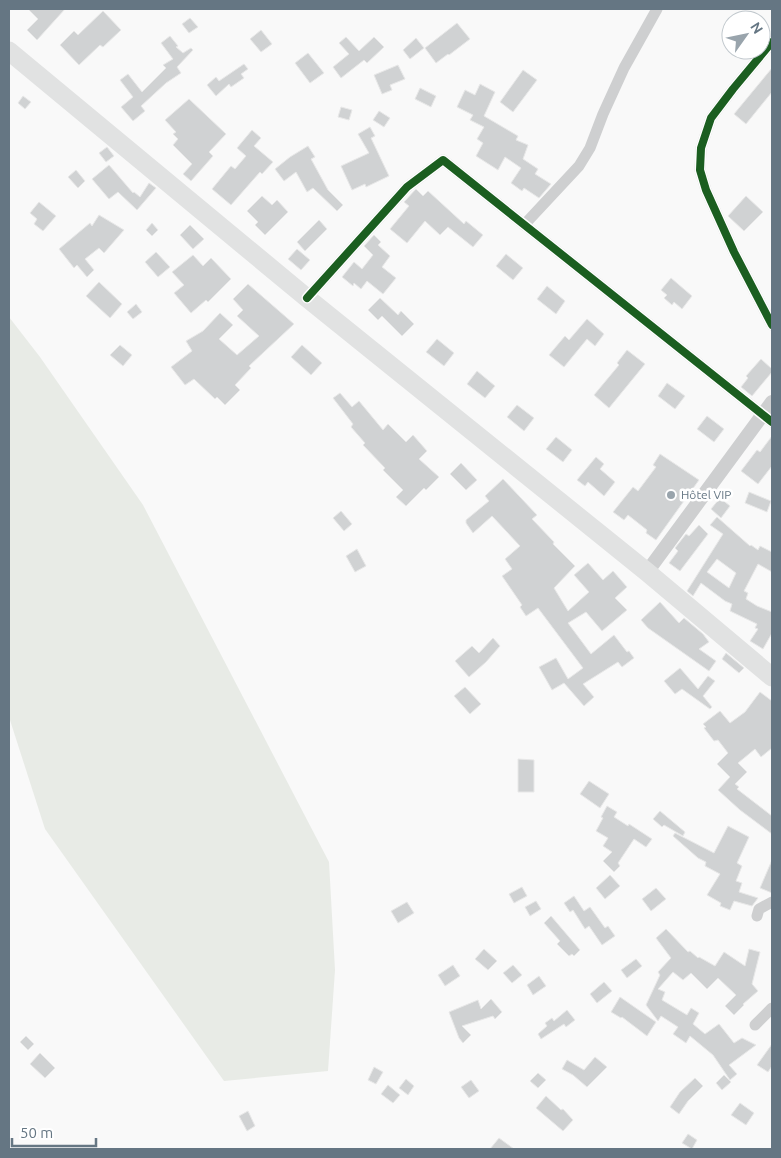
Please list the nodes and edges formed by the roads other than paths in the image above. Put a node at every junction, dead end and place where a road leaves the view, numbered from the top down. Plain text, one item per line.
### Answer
1 (657, 9) edge
2 (772, 42) edge
3 (9, 51) edge
4 (524, 225) junction
5 (307, 298) junction
6 (772, 325) edge
7 (772, 402) edge
8 (767, 418) edge
9 (647, 572) junction
10 (772, 677) edge
11 (772, 902) edge
12 (757, 916) dead end
13 (772, 1008) edge
14 (755, 1025) dead end

1 - 4 street
2 - 6 street
3 - 5 highway
4 - 5 street
4 - 8 street
5 - 9 highway
7 - 8 street
8 - 9 street
9 - 10 highway
11 - 12 street
13 - 14 street

